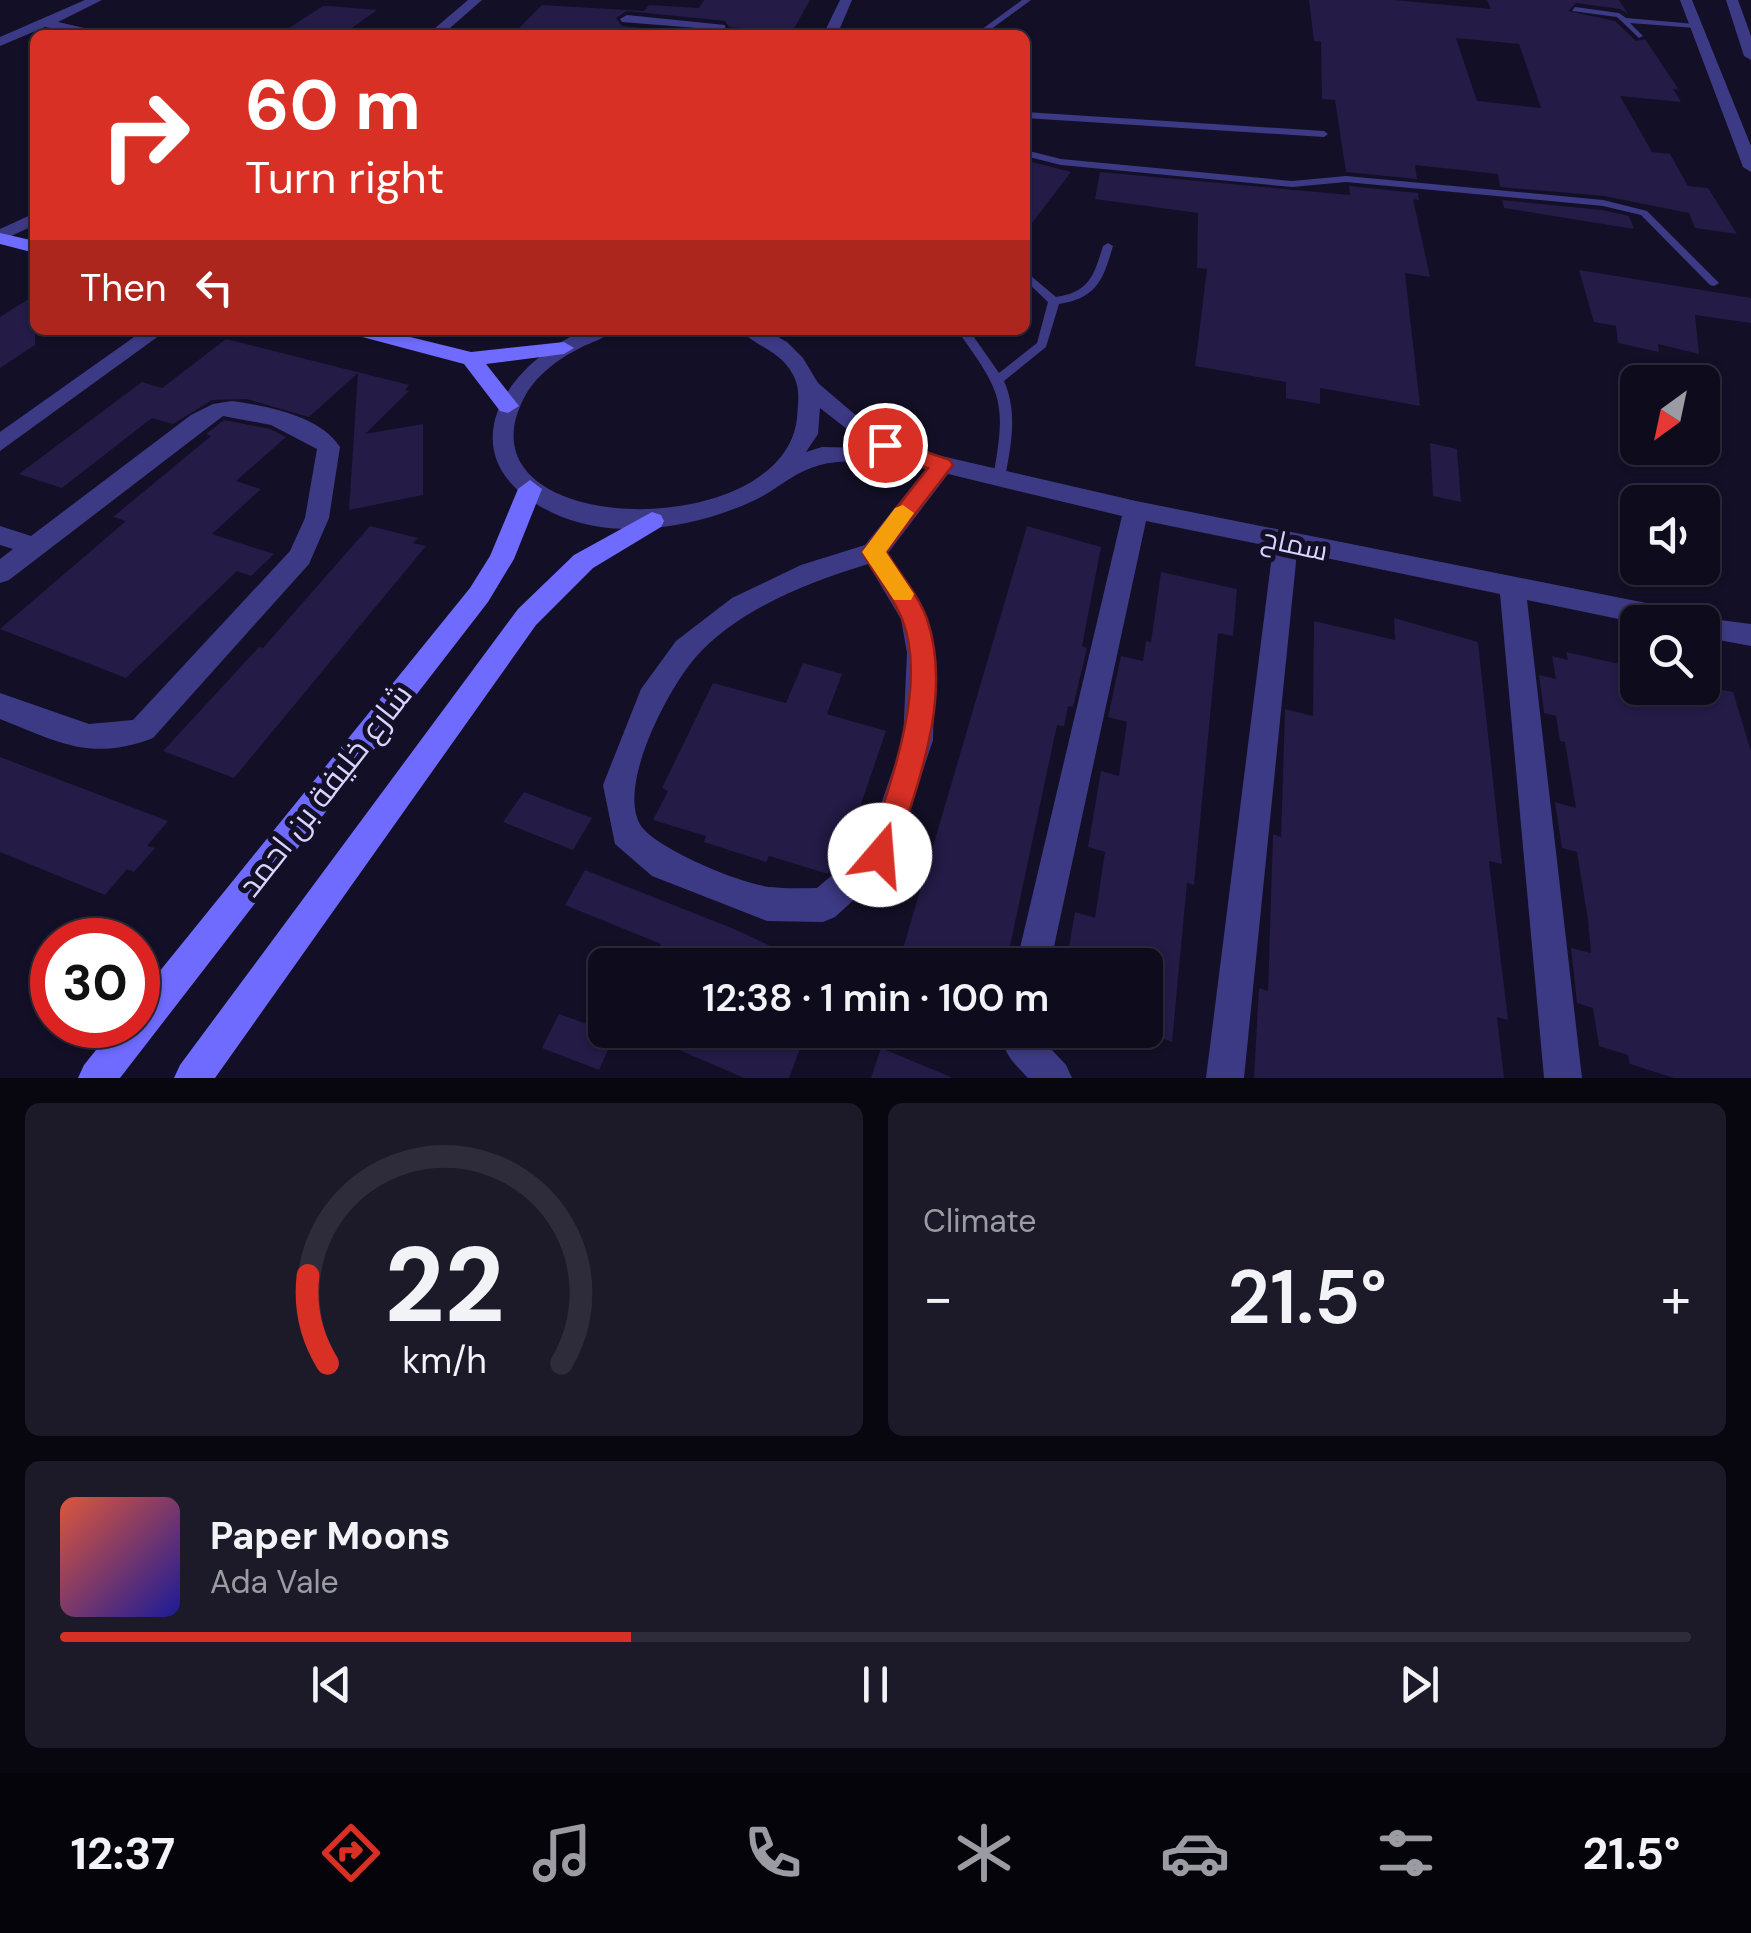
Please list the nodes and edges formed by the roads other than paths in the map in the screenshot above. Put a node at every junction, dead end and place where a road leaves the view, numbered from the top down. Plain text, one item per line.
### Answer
1 (96, 0) edge
2 (476, 0) edge
3 (846, 0) edge
4 (862, 0) edge
5 (1027, 0) edge
6 (1686, 0) edge
7 (1732, 0) edge
8 (1575, 9) dead end
9 (627, 19) dead end
10 (1626, 20) junction
11 (44, 23) junction
12 (1695, 26) junction
13 (81, 30) edge
14 (440, 30) edge
15 (720, 30) edge
16 (832, 30) edge
17 (848, 30) edge
18 (985, 30) edge
19 (1639, 36) dead end
20 (0, 42) edge
21 (1751, 56) edge
22 (1030, 114) edge
23 (1324, 134) dead end
24 (1030, 154) edge
25 (1751, 167) edge
26 (30, 221) edge
27 (0, 237) edge
28 (30, 246) edge
29 (1108, 246) dead end
30 (1030, 279) edge
31 (1714, 283) dead end
32 (1054, 301) junction
33 (150, 335) edge
34 (377, 335) edge
35 (593, 335) edge
36 (761, 335) edge
37 (967, 335) edge
38 (564, 348) junction
39 (471, 359) junction
40 (999, 379) junction
41 (809, 386) junction
42 (508, 406) junction
43 (0, 442) edge
44 (906, 456) junction
45 (942, 465) junction
46 (778, 472) junction
47 (999, 478) junction
48 (530, 489) junction
49 (1136, 510) junction
50 (652, 521) junction
51 (0, 535) edge
52 (1286, 542) junction
53 (32, 546) junction
54 (874, 552) junction
55 (0, 573) edge
56 (1512, 590) junction
57 (1620, 610) edge
58 (1720, 629) edge
59 (1751, 635) edge
60 (0, 706) edge
61 (1037, 948) edge
62 (1026, 1048) edge
63 (97, 1078) edge
64 (193, 1078) edge
65 (1053, 1078) edge
66 (1226, 1078) edge
67 (1563, 1078) edge

1 - 11 street
2 - 14 street
3 - 16 street
4 - 17 street
5 - 18 lane
6 - 12 street
7 - 21 street
8 - 10 lane
9 - 15 street
10 - 12 lane
10 - 19 lane
11 - 13 street
11 - 20 street
12 - 25 street
22 - 23 lane
24 - 31 lane
26 - 27 street
27 - 28 street
29 - 32 lane
30 - 32 lane
32 - 40 lane
33 - 43 street
34 - 39 street
35 - 38 street
36 - 41 street, سماح
37 - 40 lane
38 - 39 street
38 - 42 street
39 - 42 street
40 - 47 lane
41 - 44 street, سماح
41 - 46 street
42 - 48 street
44 - 45 street, سماح
44 - 46 street, سماح
45 - 47 street, سماح
45 - 54 street
46 - 50 street
47 - 49 street, سماح
48 - 50 street
48 - 63 street, شارع خليفة بن احمد
49 - 52 street, سماح
49 - 61 street
50 - 64 street, شارع خليفة بن احمد
51 - 53 street
52 - 56 street, سماح
52 - 66 street
53 - 55 street
53 - 60 street
54 - 54 street
56 - 57 street, سماح
56 - 67 street
58 - 59 street
62 - 65 street

